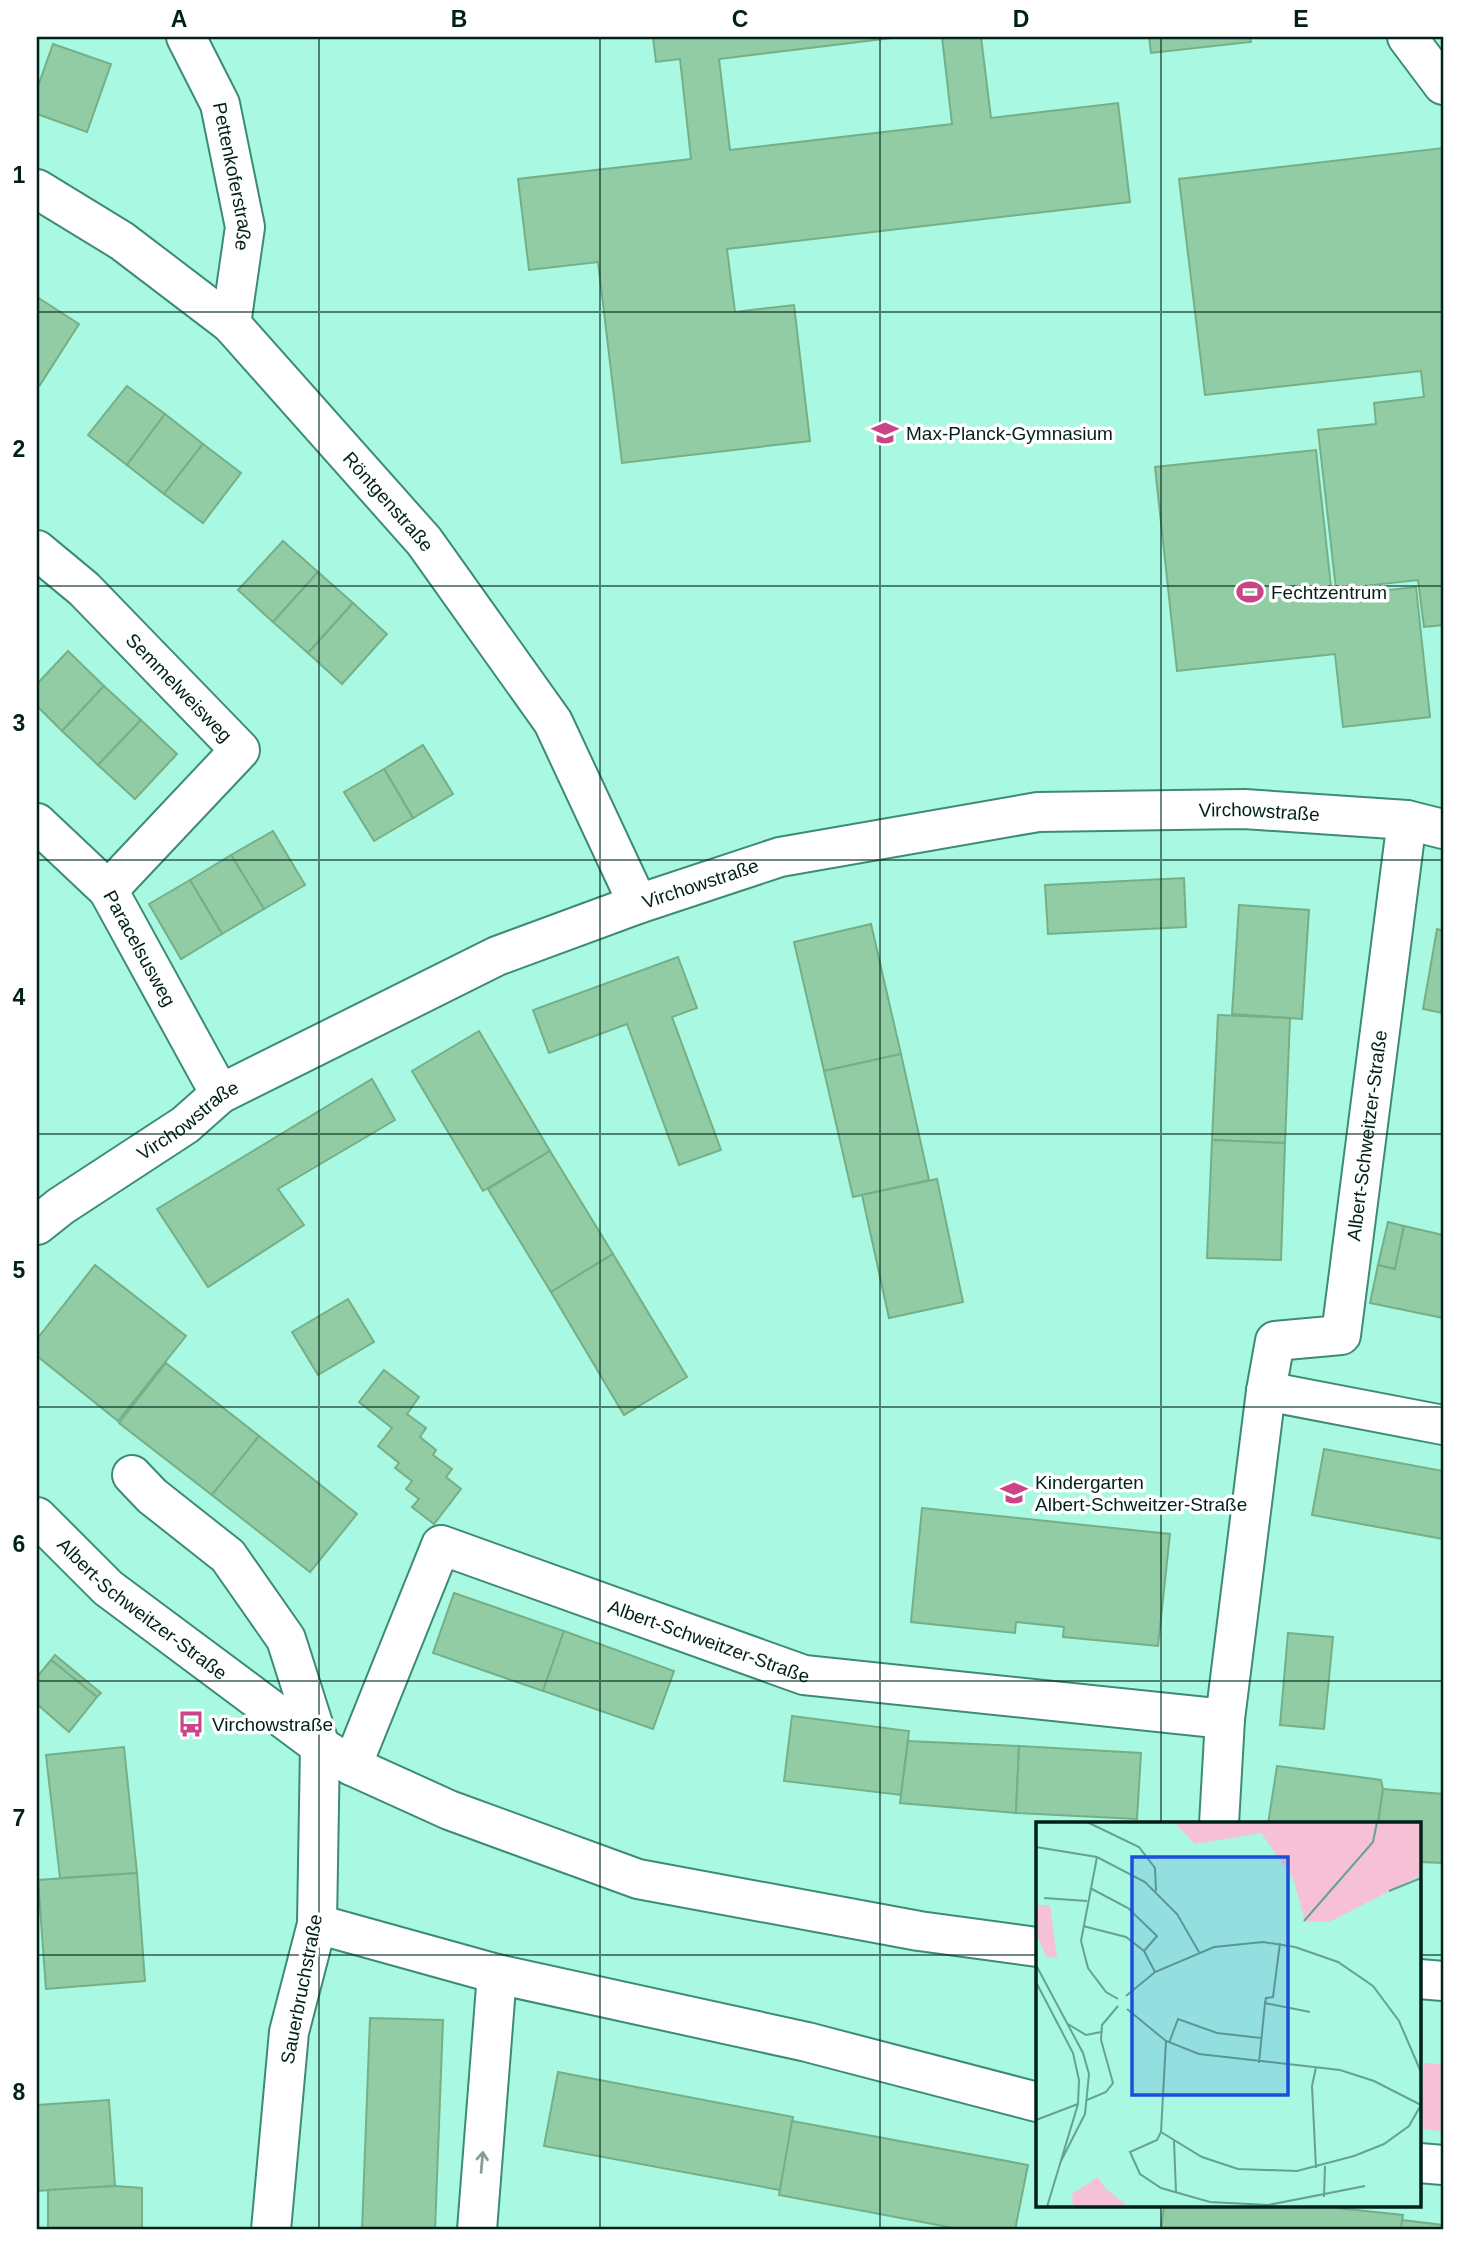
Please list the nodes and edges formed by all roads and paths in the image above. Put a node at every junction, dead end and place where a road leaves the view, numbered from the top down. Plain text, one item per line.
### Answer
1 (186, 37) edge
2 (1407, 37) edge
3 (1443, 85) edge
4 (37, 189) edge
5 (231, 324) junction
6 (37, 550) edge
7 (1406, 820) junction
8 (37, 823) edge
9 (1443, 828) edge
10 (108, 890) junction
11 (638, 904) junction
12 (220, 1094) junction
13 (37, 1225) edge
14 (1266, 1391) junction
15 (1443, 1425) edge
16 (132, 1475) dead end
17 (37, 1517) edge
18 (1225, 1719) junction
19 (320, 1746) junction
20 (352, 1766) junction
21 (1219, 1822) edge
22 (317, 1924) junction
23 (1036, 1947) edge
24 (497, 1974) junction
25 (1420, 1979) edge
26 (1443, 1981) edge
27 (1036, 2102) edge
28 (1420, 2163) edge
29 (1443, 2165) edge
30 (271, 2230) edge
31 (477, 2230) edge

1 - 5 street, Pettenkoferstraße
2 - 3 street
4 - 5 street, Röntgenstraße
5 - 11 street, Röntgenstraße
6 - 10 street, Semmelweisweg
7 - 9 street, Virchowstraße
7 - 11 street, Virchowstraße
7 - 14 street, Albert-Schweitzer-Straße
8 - 10 street, Paracelsusweg
10 - 12 street, Paracelsusweg
11 - 12 street, Virchowstraße
12 - 13 street, Virchowstraße
14 - 15 street
14 - 18 street, Albert-Schweitzer-Straße
16 - 19 street
17 - 19 street, Albert-Schweitzer-Straße
18 - 20 street, Albert-Schweitzer-Straße
18 - 21 street, Albert-Schweitzer-Straße
19 - 20 street, Albert-Schweitzer-Straße
19 - 22 street, Sauerbruchstraße
20 - 23 street, Albert-Schweitzer-Straße
22 - 24 street
22 - 30 street, Sauerbruchstraße
24 - 27 street
31 -> 24 street
25 - 26 street
28 - 29 street

